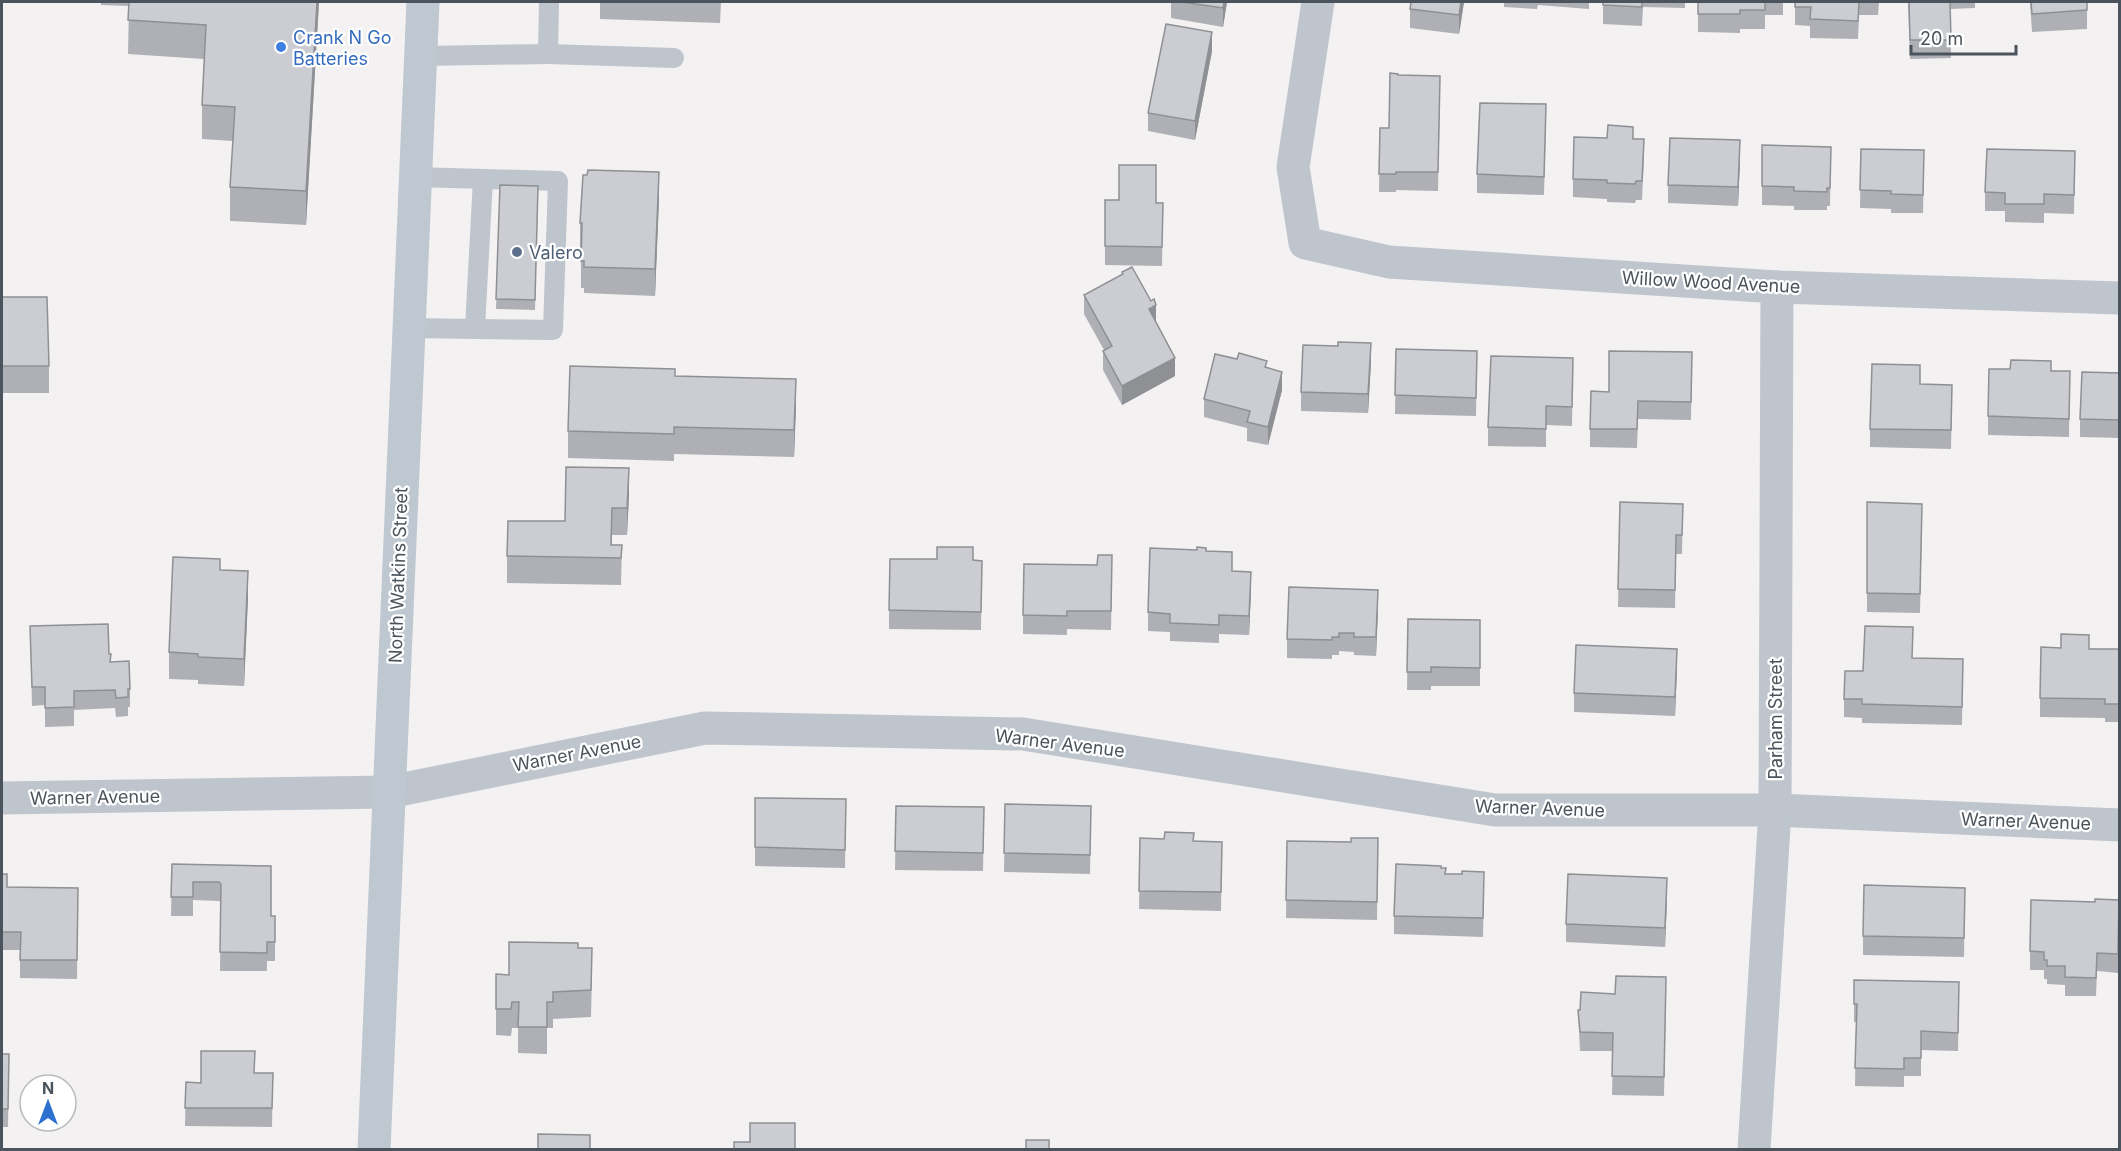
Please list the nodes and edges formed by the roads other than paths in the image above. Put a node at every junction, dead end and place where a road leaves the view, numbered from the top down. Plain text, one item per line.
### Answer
1 (423, 2) edge
2 (549, 2) edge
3 (1318, 2) edge
4 (548, 54) junction
5 (420, 56) junction
6 (674, 58) dead end
7 (415, 177) junction
8 (483, 179) junction
9 (1777, 287) junction
10 (2120, 298) edge
11 (408, 328) junction
12 (475, 328) junction
13 (389, 792) junction
14 (2, 798) edge
15 (1775, 810) junction
16 (2120, 825) edge
17 (375, 1149) edge
18 (1754, 1149) edge

1 - 5 main road, North Watkins Street
2 - 4 lane
3 - 9 street, Willow Wood Avenue
4 - 5 lane
4 - 6 lane
5 - 7 main road, North Watkins Street
7 - 8 lane
7 - 11 main road, North Watkins Street
8 - 12 lane
8 - 12 lane
9 - 10 street, Willow Wood Avenue
9 - 15 street, Parham Street
11 - 12 lane
11 - 13 main road, North Watkins Street
13 - 14 street, Warner Avenue
13 - 15 street, Warner Avenue
13 - 17 main road, North Watkins Street
15 - 16 street, Warner Avenue
15 - 18 street, Parham Street

